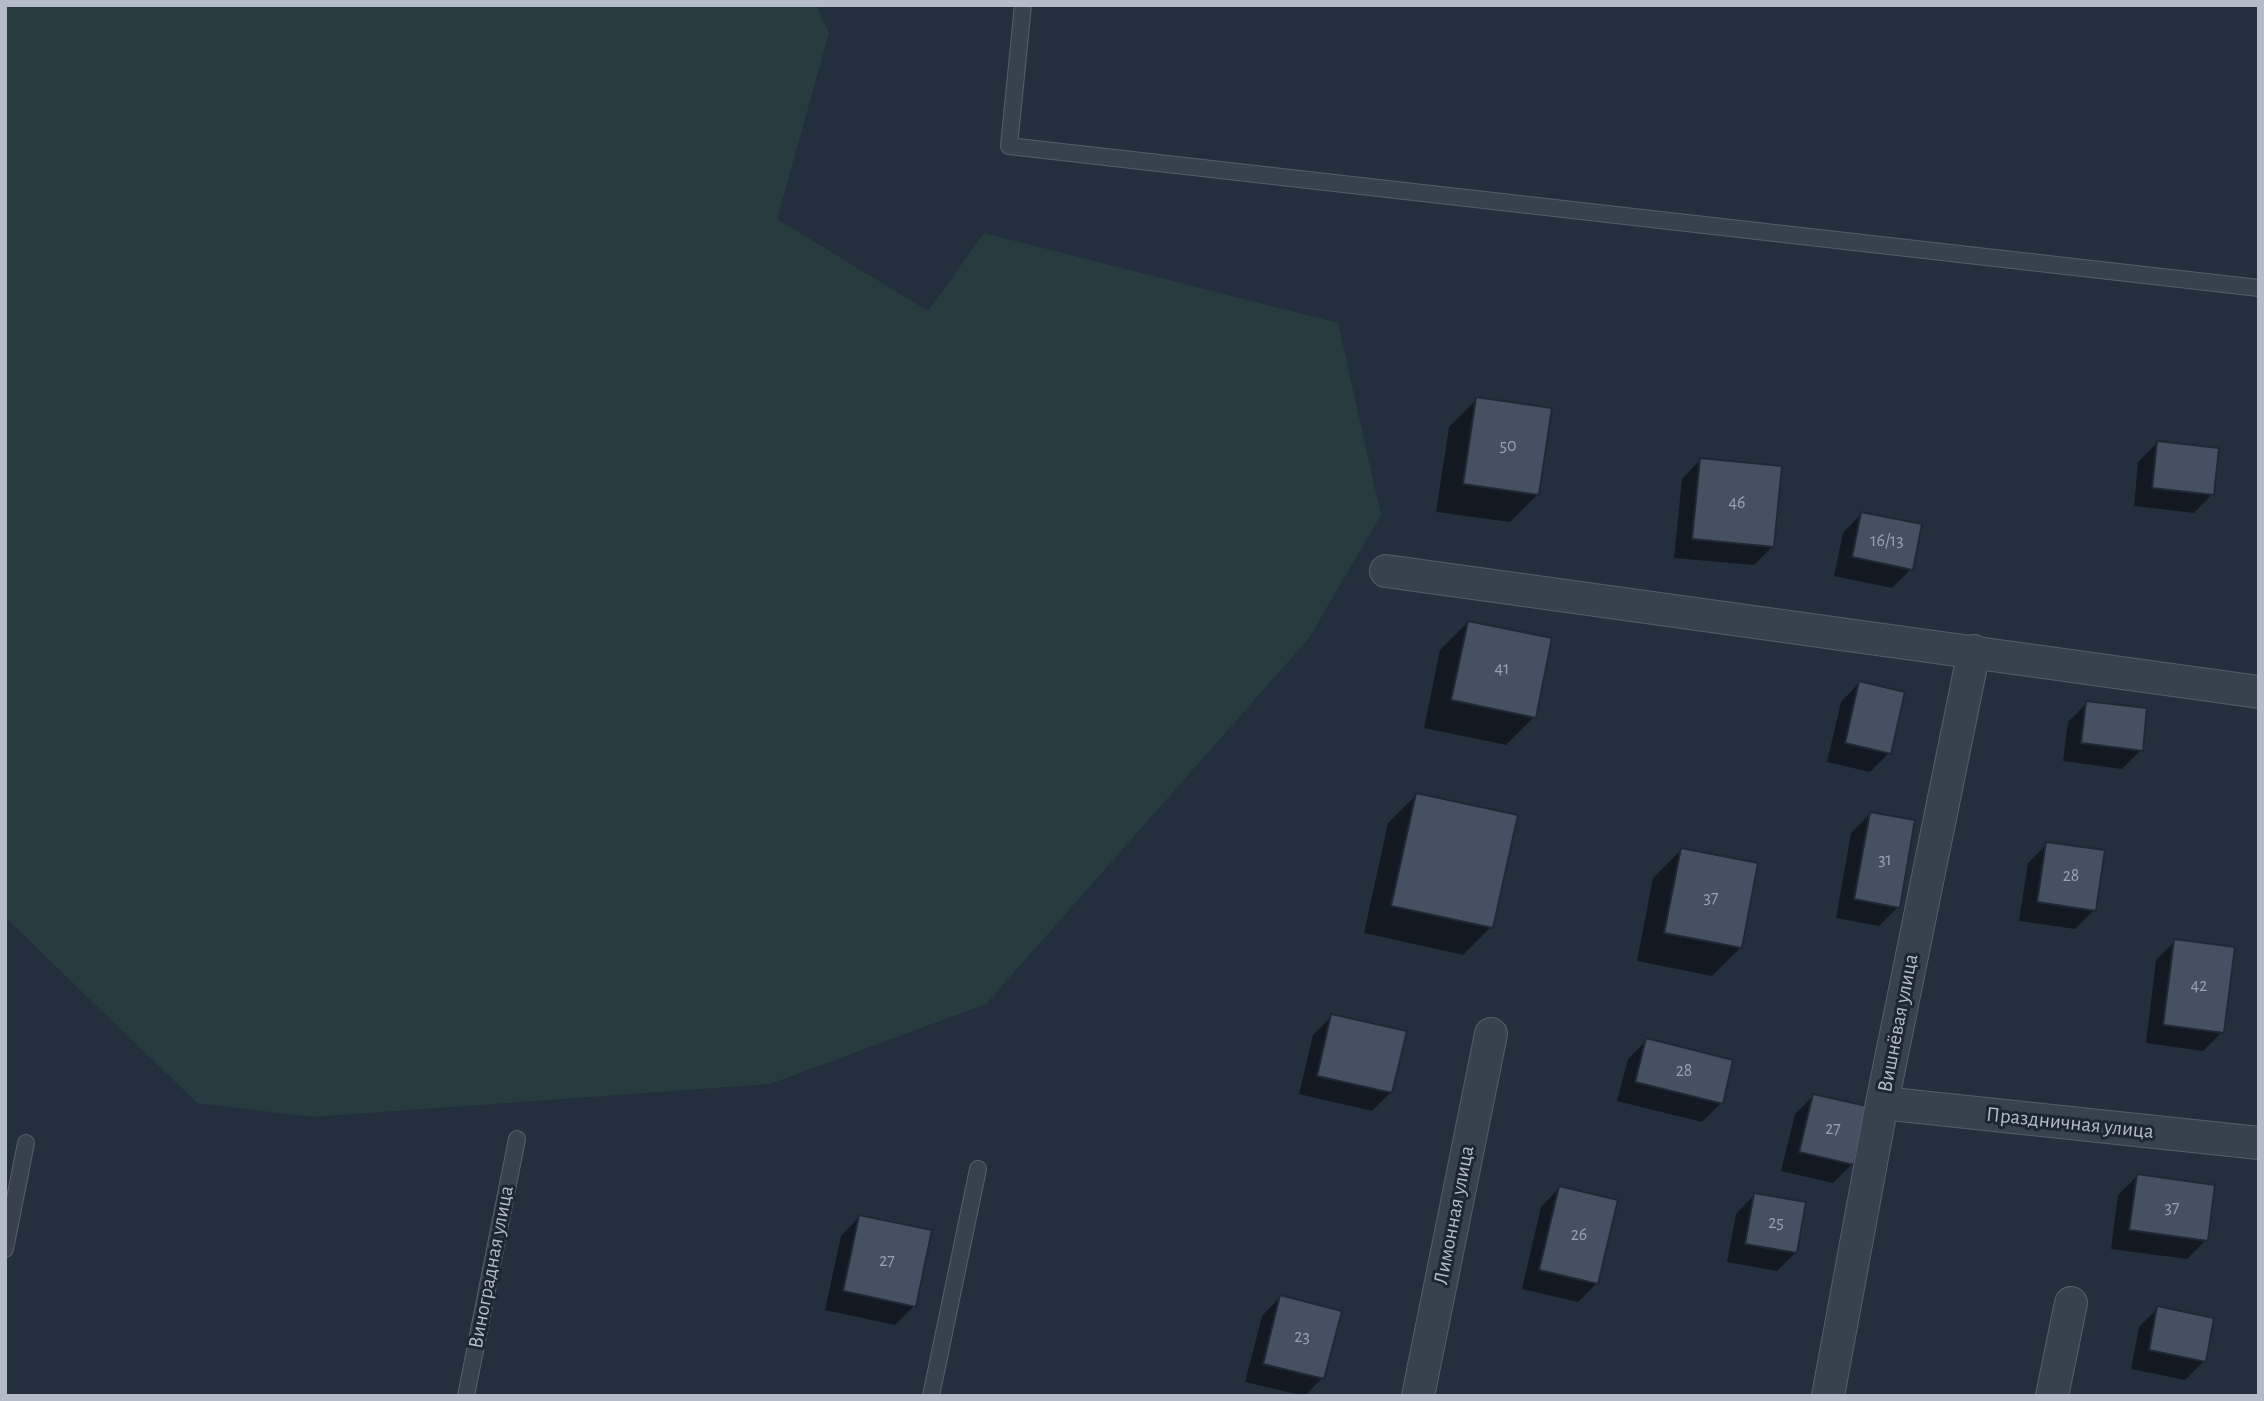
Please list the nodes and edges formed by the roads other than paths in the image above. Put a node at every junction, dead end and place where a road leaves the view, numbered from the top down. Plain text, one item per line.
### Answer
1 (1023, 5) edge
2 (2259, 288) edge
3 (1386, 571) dead end
4 (1974, 651) junction
5 (2259, 692) edge
6 (1491, 1034) dead end
7 (1882, 1103) junction
8 (517, 1139) dead end
9 (26, 1143) dead end
10 (2259, 1143) edge
11 (978, 1169) dead end
12 (5, 1249) edge
13 (2071, 1303) dead end
14 (466, 1396) edge
15 (931, 1396) edge
16 (1418, 1396) edge
17 (1828, 1396) edge
18 (2052, 1396) edge

1 - 2 lane
3 - 4 street
4 - 5 street
4 - 7 street, Вишнёвая улица
6 - 16 street, Лимонная улица
7 - 10 street, Праздничная улица
7 - 17 street, Вишнёвая улица
8 - 14 lane, Виноградная улица
9 - 12 lane
11 - 15 lane
13 - 18 street

